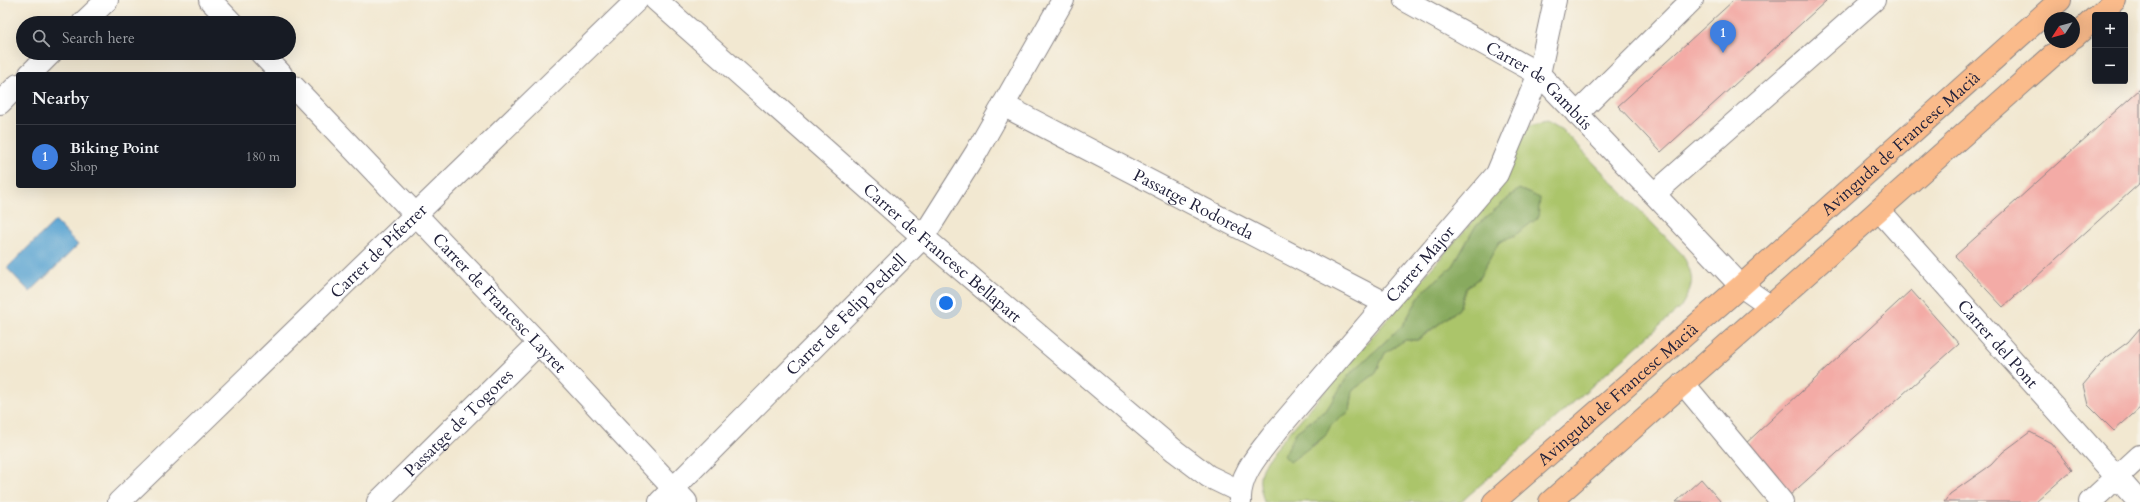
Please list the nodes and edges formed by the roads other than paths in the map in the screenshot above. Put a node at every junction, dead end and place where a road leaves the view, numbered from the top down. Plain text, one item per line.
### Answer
1 (106, 0) edge
2 (210, 0) edge
3 (636, 0) edge
4 (656, 0) edge
5 (1063, 0) edge
6 (1405, 0) edge
7 (1555, 0) edge
8 (1692, 0) edge
9 (1874, 0) edge
10 (2060, 0) edge
11 (2115, 0) edge
12 (2101, 12) edge
13 (90, 16) edge
14 (225, 16) edge
15 (2092, 21) edge
16 (2080, 32) edge
17 (2061, 48) edge
18 (45, 60) edge
19 (268, 60) edge
20 (32, 72) edge
21 (279, 72) edge
22 (1539, 74) junction
23 (16, 87) edge
24 (296, 89) edge
25 (0, 103) edge
26 (1003, 105) junction
27 (1577, 114) junction
28 (1654, 194) junction
29 (1879, 210) junction
30 (416, 215) junction
31 (923, 237) junction
32 (1741, 286) junction
33 (1385, 303) junction
34 (1771, 307) junction
35 (539, 344) junction
36 (1683, 383) junction
37 (2140, 456) edge
38 (2117, 478) junction
39 (1239, 497) edge
40 (673, 498) edge
41 (119, 502) edge
42 (378, 502) edge
43 (1494, 502) edge
44 (1550, 502) edge
45 (1782, 502) edge
46 (2090, 502) edge
47 (2139, 502) edge

1 - 13 street
2 - 14 street
3 - 30 street, Carrer de Piferrer
4 - 31 street, Carrer de Francesc Bellapart
5 - 26 street, Carrer de Felip Pedrell
6 - 22 street, Carrer de Gambús
7 - 22 street, Carrer Major
8 - 27 street
9 - 28 street
10 - 32 main road, Avinguda de Francesc Macià
11 - 12 main road
15 - 16 main road
17 - 29 main road, Avinguda de Francesc Macià
18 - 20 street
19 - 21 street
22 - 27 street, Carrer de Gambús
22 - 33 street, Carrer Major
23 - 25 street
24 - 30 street, Carrer de Francesc Layret
26 - 31 street, Carrer de Felip Pedrell
26 - 33 street, Passatge Rodoreda
27 - 28 street, Carrer de Gambús
28 - 32 street
29 - 34 main road, Avinguda de Francesc Macià
29 - 38 street, Carrer del Pont
30 - 35 street, Carrer de Francesc Layret
30 - 41 street, Carrer de Piferrer
31 - 39 street, Carrer de Francesc Bellapart
31 - 40 street, Carrer de Felip Pedrell
32 - 34 street
32 - 43 main road, Avinguda de Francesc Macià
33 - 39 street, Carrer Major
34 - 36 main road, Avinguda de Francesc Macià
35 - 40 street, Carrer de Francesc Layret
35 - 42 street, Passatge de Togores
36 - 44 main road, Avinguda de Francesc Macià
36 - 45 street
37 - 38 street
38 - 46 street
38 - 47 street, Carrer del Pont

